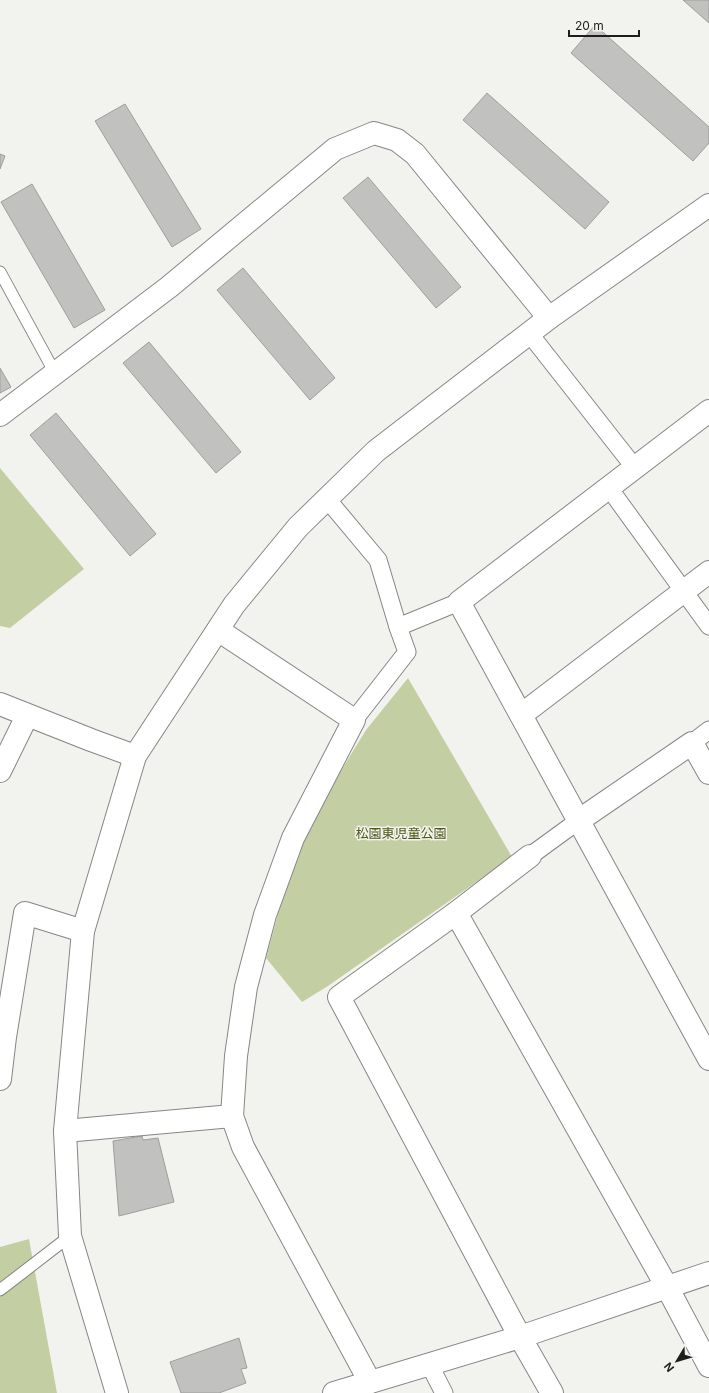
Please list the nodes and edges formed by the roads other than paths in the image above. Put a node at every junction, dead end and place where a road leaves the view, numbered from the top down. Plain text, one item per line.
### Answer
1 (709, 205) edge
2 (0, 272) edge
3 (549, 318) junction
4 (530, 333) junction
5 (55, 373) junction
6 (709, 411) edge
7 (0, 415) edge
8 (635, 468) junction
9 (609, 488) junction
10 (327, 499) junction
11 (709, 572) edge
12 (684, 591) junction
13 (459, 602) junction
14 (709, 626) edge
15 (398, 627) junction
16 (218, 630) junction
17 (0, 704) edge
18 (520, 715) junction
19 (27, 716) junction
20 (354, 720) junction
21 (709, 730) edge
22 (692, 743) junction
23 (135, 756) junction
24 (0, 772) edge
25 (709, 774) edge
26 (578, 821) junction
27 (530, 856) joint
28 (456, 913) junction
29 (83, 931) junction
30 (709, 1059) edge
31 (0, 1079) edge
32 (232, 1116) junction
33 (66, 1131) junction
34 (70, 1236) junction
35 (709, 1273) edge
36 (667, 1287) junction
37 (0, 1290) edge
38 (520, 1337) junction
39 (429, 1364) junction
40 (709, 1366) edge
41 (370, 1382) junction
42 (117, 1393) edge
43 (334, 1393) edge
44 (444, 1393) edge
45 (552, 1393) edge

1 - 3 street
2 - 5 lane
3 - 4 street
3 - 5 street
4 - 8 street
4 - 10 street
5 - 7 street
6 - 8 street
8 - 9 street
9 - 12 street
9 - 13 street
10 - 15 street
10 - 16 street
11 - 12 street
12 - 14 street
12 - 18 street
13 - 15 street
13 - 18 street
15 - 20 street
16 - 20 street
16 - 23 street
17 - 19 street
18 - 26 street
19 - 23 street
19 - 24 street
20 - 32 street
21 - 22 street
22 - 25 street
22 - 26 street
23 - 29 street
26 - 27 street
26 - 30 street
27 - 28 street
28 - 36 street
28 - 38 street
29 - 31 street
29 - 33 street
32 - 33 street
32 - 41 street
33 - 34 street
34 - 37 lane
34 - 42 street
35 - 36 street
36 - 38 street
36 - 40 street
38 - 39 street
38 - 45 street
39 - 41 street
39 - 44 street
41 - 43 street

